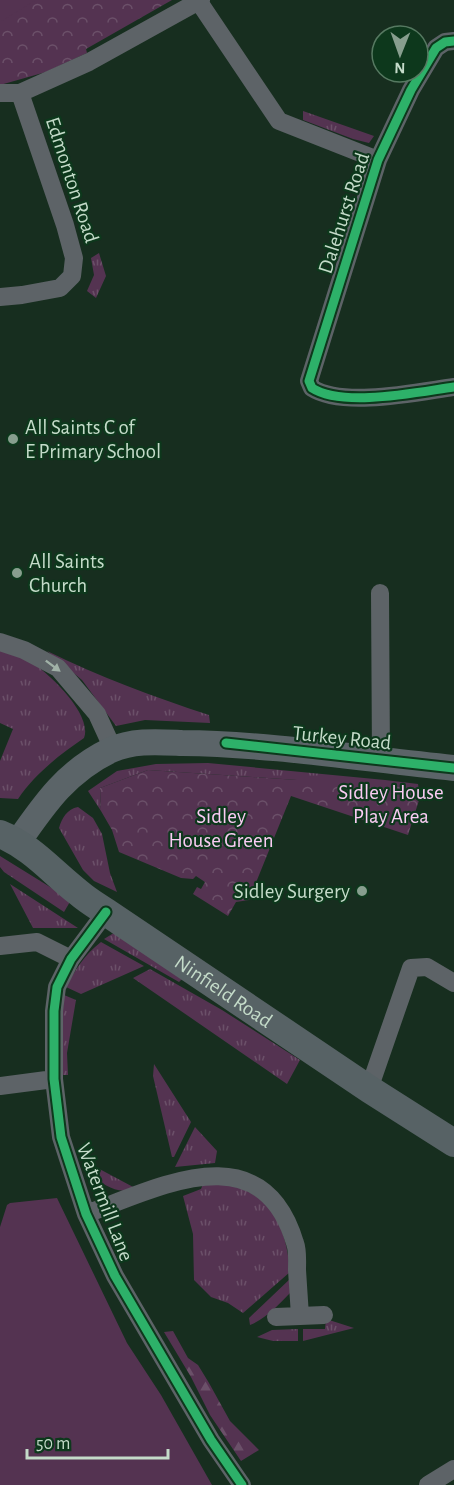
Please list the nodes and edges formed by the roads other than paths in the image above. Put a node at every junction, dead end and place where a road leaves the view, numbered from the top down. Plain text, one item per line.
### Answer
1 (200, 1) edge
2 (454, 41) edge
3 (0, 93) edge
4 (20, 93) junction
5 (378, 160) junction
6 (0, 297) edge
7 (454, 387) edge
8 (380, 593) dead end
9 (0, 642) edge
10 (113, 749) junction
11 (381, 761) junction
12 (454, 768) edge
13 (9, 838) edge
14 (106, 912) junction
15 (0, 946) edge
16 (71, 959) junction
17 (454, 983) edge
18 (54, 1079) junction
19 (0, 1086) edge
20 (369, 1089) junction
21 (454, 1143) edge
22 (86, 1214) junction
23 (324, 1315) dead end
24 (300, 1316) junction
25 (276, 1317) dead end
26 (454, 1469) edge
27 (434, 1484) edge
28 (242, 1485) edge

1 - 4 street
1 - 5 street
2 - 5 street, Dalehurst Road
3 - 4 street
4 - 6 street, Edmonton Road
5 - 7 street, Dalehurst Road
8 - 11 street
9 -> 10 street
10 - 11 street, Turkey Road
10 - 13 street, Turkey Road
11 - 12 street, Turkey Road
13 - 14 main road, Ninfield Road
14 - 16 street, Watermill Lane
14 - 20 main road, Ninfield Road
15 - 16 street
16 - 18 street, Watermill Lane
17 - 20 street
18 - 19 street
18 - 22 street, Watermill Lane
20 - 21 main road, Ninfield Road
22 - 24 street
22 - 28 street, Watermill Lane
23 - 24 street
24 - 25 street
26 - 27 street

